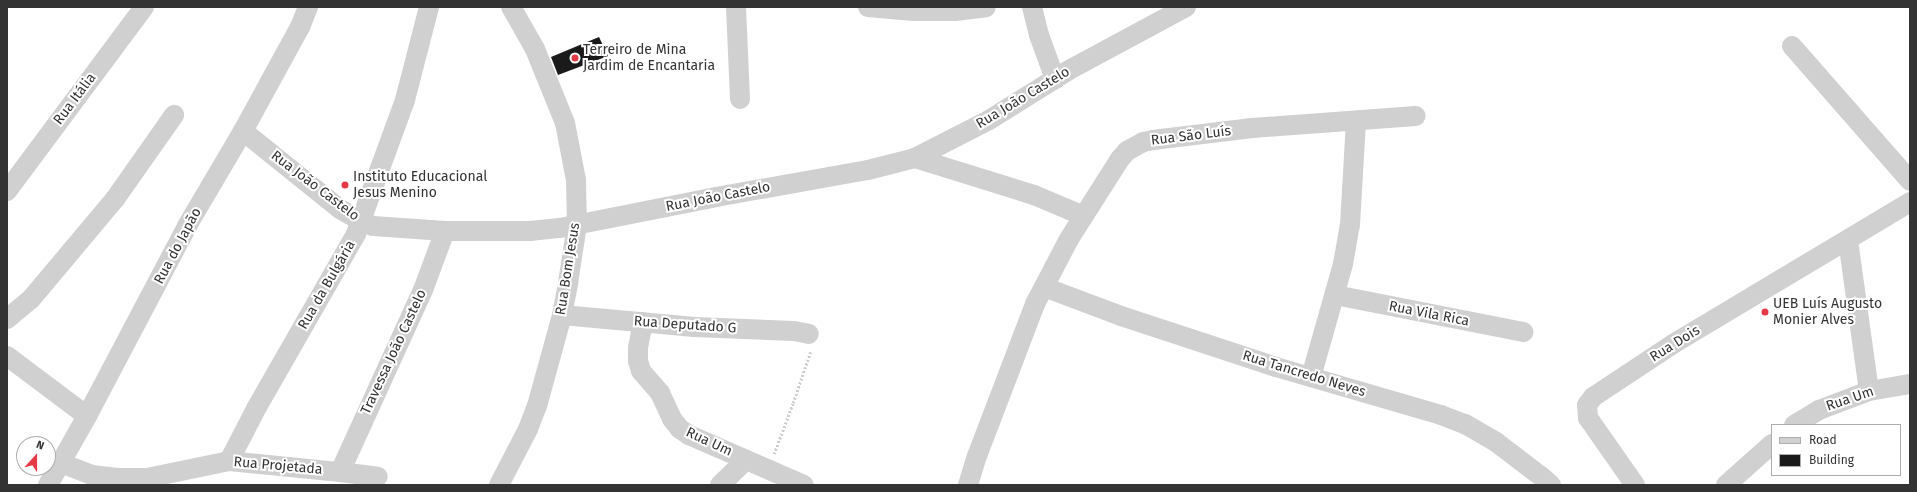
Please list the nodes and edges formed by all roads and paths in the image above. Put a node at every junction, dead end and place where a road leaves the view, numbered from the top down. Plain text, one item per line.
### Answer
1 (144, 7) edge
2 (308, 7) edge
3 (429, 7) edge
4 (511, 7) edge
5 (736, 7) edge
6 (868, 7) edge
7 (986, 7) edge
8 (1032, 7) edge
9 (1186, 7) edge
10 (1792, 46) dead end
11 (1055, 79) junction
12 (740, 99) dead end
13 (174, 115) dead end
14 (1416, 116) dead end
15 (1356, 122) junction
16 (243, 131) junction
17 (915, 158) junction
18 (1906, 167) edge
19 (7, 191) edge
20 (1910, 202) edge
21 (1084, 216) junction
22 (361, 222) junction
23 (576, 225) junction
24 (445, 231) junction
25 (1848, 240) junction
26 (1044, 287) junction
27 (1335, 295) junction
28 (562, 315) junction
29 (7, 319) edge
30 (643, 322) junction
31 (1523, 332) dead end
32 (809, 334) joint
33 (7, 356) edge
34 (1311, 377) junction
35 (1910, 384) edge
36 (1869, 391) junction
37 (87, 416) junction
38 (1796, 424) edge
39 (1771, 445) edge
40 (746, 460) junction
41 (229, 461) junction
42 (61, 463) junction
43 (767, 469) junction
44 (340, 472) junction
45 (378, 478) dead end
46 (148, 481) edge
47 (48, 485) edge
48 (499, 485) edge
49 (720, 485) edge
50 (804, 485) edge
51 (968, 485) edge
52 (1551, 485) edge
53 (1635, 485) edge
54 (1726, 485) edge

1 - 19 street, Rua Itália
2 - 16 street, Rua do Japão
3 - 22 street, Rua da Bulgária
4 - 23 street, Rua Bom Jesus
5 - 12 street
6 - 7 street
8 - 11 street
9 - 11 street, Rua João Castelo
10 - 18 street
11 - 17 street, Rua João Castelo
13 - 29 street
14 - 15 street, Rua São Luís
15 - 21 street, Rua São Luís
15 - 27 street
16 - 22 street, Rua João Castelo
16 - 37 street, Rua do Japão
17 - 21 street
17 - 23 street, Rua João Castelo
20 - 25 street, Rua Dois
21 - 26 street, Rua São Luís
22 - 24 street, Rua João Castelo
22 - 41 street, Rua da Bulgária
23 - 24 street, Rua João Castelo
23 - 28 street, Rua Bom Jesus
24 - 44 street, Travessa João Castelo
25 - 36 street
25 - 53 street, Rua Dois
26 - 34 street, Rua Tancredo Neves
26 - 51 street, Rua São Luís
27 - 31 street, Rua Vila Rica
27 - 34 street
28 - 30 street, Rua Deputado G
28 - 48 street, Rua Bom Jesus
30 - 32 street, Rua Deputado G
30 - 40 street, Rua Um
32 - 43 path
33 - 37 street
34 - 52 street, Rua Tancredo Neves
35 - 36 street, Rua Um
36 - 38 street, Rua Um
37 - 42 street, Rua do Japão
39 - 54 street
40 - 43 street, Rua Um
40 - 49 street
41 - 44 street, Rua Projetada
41 - 46 street, Rua Projetada
42 - 46 street, Rua Projetada
42 - 47 street, Rua do Japão
43 - 50 street, Rua Um
44 - 45 street, Rua Projetada

